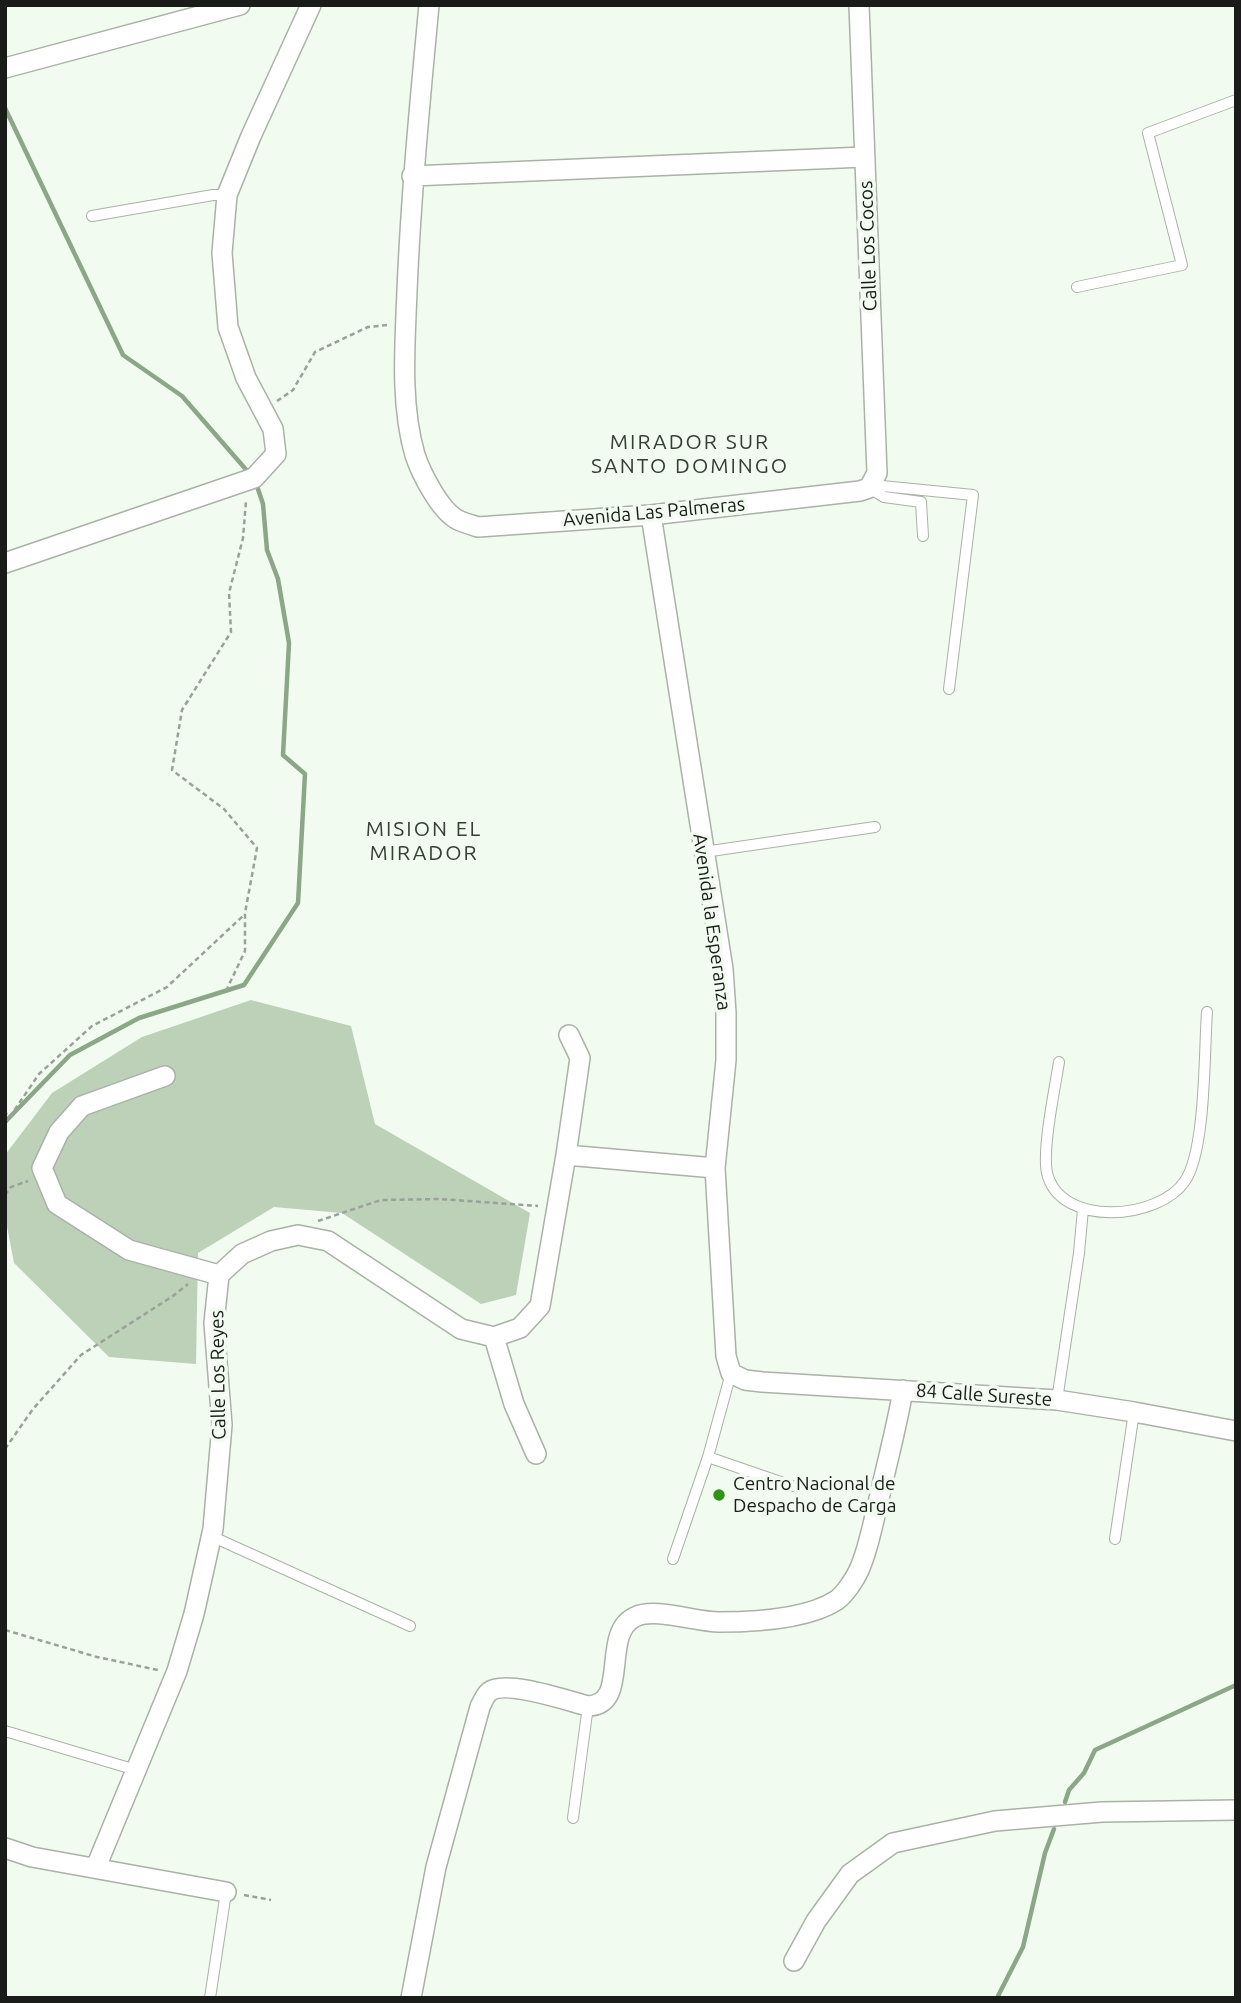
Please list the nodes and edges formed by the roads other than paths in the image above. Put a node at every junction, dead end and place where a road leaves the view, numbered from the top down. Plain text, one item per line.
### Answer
1 (240, 5) edge
2 (311, 5) edge
3 (429, 5) edge
4 (859, 5) edge
5 (5, 68) edge
6 (1236, 100) edge
7 (864, 158) junction
8 (412, 176) junction
9 (227, 195) junction
10 (92, 216) dead end
11 (1077, 287) dead end
12 (870, 486) junction
13 (650, 515) junction
14 (923, 536) dead end
15 (5, 563) edge
16 (949, 689) dead end
17 (875, 827) dead end
18 (703, 852) junction
19 (1207, 1012) dead end
20 (569, 1035) dead end
21 (1059, 1062) dead end
22 (165, 1076) dead end
23 (566, 1155) junction
24 (715, 1168) junction
25 (1083, 1209) junction
26 (212, 1272) junction
27 (494, 1337) junction
28 (731, 1373) junction
29 (903, 1390) junction
30 (1057, 1400) junction
31 (1135, 1412) junction
32 (1236, 1431) edge
33 (536, 1454) dead end
34 (708, 1457) junction
35 (792, 1486) dead end
36 (211, 1536) junction
37 (1115, 1538) dead end
38 (673, 1559) dead end
39 (410, 1626) dead end
40 (588, 1706) junction
41 (5, 1731) edge
42 (136, 1770) junction
43 (1236, 1810) edge
44 (573, 1818) dead end
45 (5, 1848) edge
46 (96, 1867) junction
47 (226, 1892) joint
48 (794, 1961) dead end
49 (210, 1998) edge
50 (411, 1998) edge

1 - 5 street
2 - 9 street
3 - 8 street
4 - 7 street, Calle Los Cocos
6 - 11 lane
7 - 8 street
7 - 12 street, Calle Los Cocos
8 - 13 street, Avenida Las Palmeras
9 - 10 lane
9 - 15 street
12 - 13 street, Avenida Las Palmeras
12 - 14 lane
12 - 16 lane
13 - 18 street, Avenida la Esperanza
17 - 18 lane
18 - 24 street, Avenida la Esperanza
19 - 25 lane
20 - 23 street
21 - 25 lane
22 - 26 street
23 - 24 street
23 - 27 street
24 - 28 street, Avenida la Esperanza
25 - 30 lane
26 - 27 street
26 - 36 street, Calle Los Reyes
27 - 33 street
28 - 29 street, 84 Calle Sureste
28 - 34 lane
29 - 30 street, 84 Calle Sureste
29 - 40 street
30 - 31 street, 84 Calle Sureste
31 - 32 street, 84 Calle Sureste
31 - 37 lane
34 - 35 lane
34 - 38 lane
36 - 39 lane
36 - 42 street, Calle Los Reyes
40 - 44 lane
40 - 50 street
41 - 42 lane
42 - 46 street, Calle Los Reyes
43 - 48 street
45 - 46 street
46 - 47 street
47 - 49 lane

